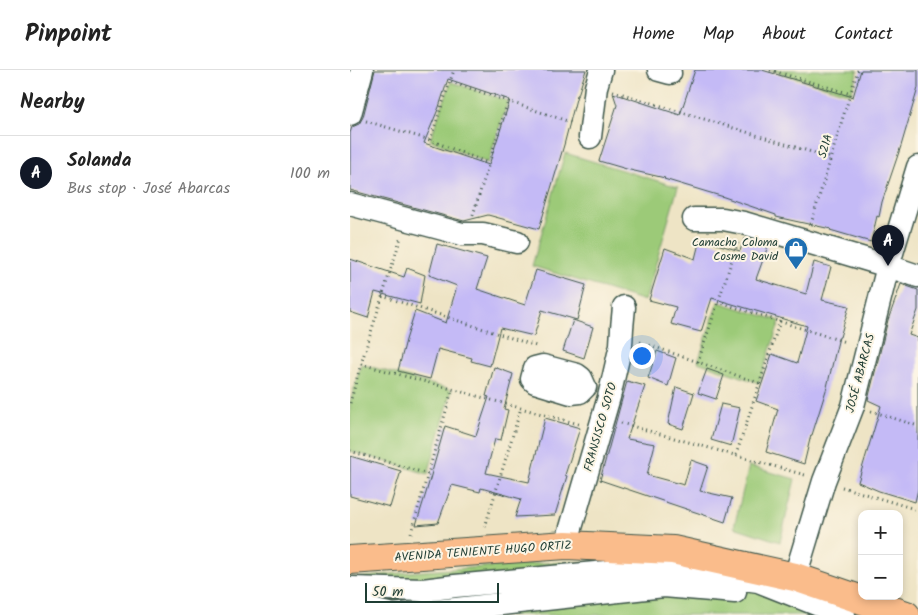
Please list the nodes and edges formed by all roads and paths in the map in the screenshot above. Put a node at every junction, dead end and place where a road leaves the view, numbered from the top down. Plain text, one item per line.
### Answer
1 (362, 70) edge
2 (454, 70) edge
3 (770, 70) edge
4 (858, 70) edge
5 (606, 80) edge
6 (450, 82) junction
7 (851, 94) junction
8 (508, 101) junction
9 (354, 116) edge
10 (574, 123) dead end
11 (590, 137) dead end
12 (430, 140) junction
13 (831, 158) junction
14 (488, 163) junction
15 (918, 167) edge
16 (350, 204) edge
17 (694, 219) dead end
18 (470, 222) dead end
19 (810, 227) dead end
20 (403, 230) dead end
21 (740, 238) dead end
22 (517, 242) dead end
23 (888, 266) junction
24 (918, 276) edge
25 (382, 296) junction
26 (718, 302) junction
27 (624, 307) dead end
28 (780, 321) junction
29 (634, 340) dead end
30 (845, 342) dead end
31 (538, 347) dead end
32 (698, 362) junction
33 (361, 364) junction
34 (760, 383) junction
35 (585, 387) dead end
36 (452, 390) junction
37 (350, 404) edge
38 (853, 406) junction
39 (521, 408) junction
40 (600, 414) junction
41 (918, 426) edge
42 (350, 451) edge
43 (736, 456) junction
44 (428, 474) junction
45 (824, 481) junction
46 (918, 510) edge
47 (485, 527) dead end
48 (410, 535) dead end
49 (566, 545) junction
50 (350, 560) edge
51 (795, 577) junction
52 (350, 588) edge
53 (350, 606) edge
54 (843, 615) edge
55 (906, 615) edge

1 - 9 street
2 - 6 path
3 - 7 path
4 - 7 path, S21A
5 - 11 street
5 - 13 path
6 - 8 path
6 - 12 path
7 - 13 path, S21A
8 - 10 path
8 - 14 path
9 - 12 path
12 - 14 path
13 - 19 path, S21A
14 - 18 path
15 - 23 street, JOSÉ ABARCAS
16 - 22 street
17 - 23 street
20 - 25 path
21 - 26 path
23 - 24 street
23 - 38 street, JOSÉ ABARCAS
25 - 31 path
25 - 33 path
26 - 28 path
26 - 32 path
27 - 40 street, FRANSISCO SOTO
28 - 30 path
28 - 34 path
29 - 32 path
32 - 34 path
33 - 36 path
33 - 37 path
34 - 43 path
35 - 40 street
36 - 39 path
36 - 44 path
38 - 41 path
38 - 45 street, JOSÉ ABARCAS
39 - 40 path
39 - 47 path
40 - 43 path
40 - 49 street, FRANSISCO SOTO
42 - 44 path
43 - 45 path
44 - 48 path
45 - 46 path
45 - 51 street, JOSÉ ABARCAS
49 - 50 main road, AVENIDA TENIENTE HUGO ORTIZ
49 - 51 main road, AVENIDA TENIENTE HUGO ORTIZ
51 - 55 main road, AVENIDA TENIENTE HUGO ORTIZ
52 - 54 street
53 - 54 street

